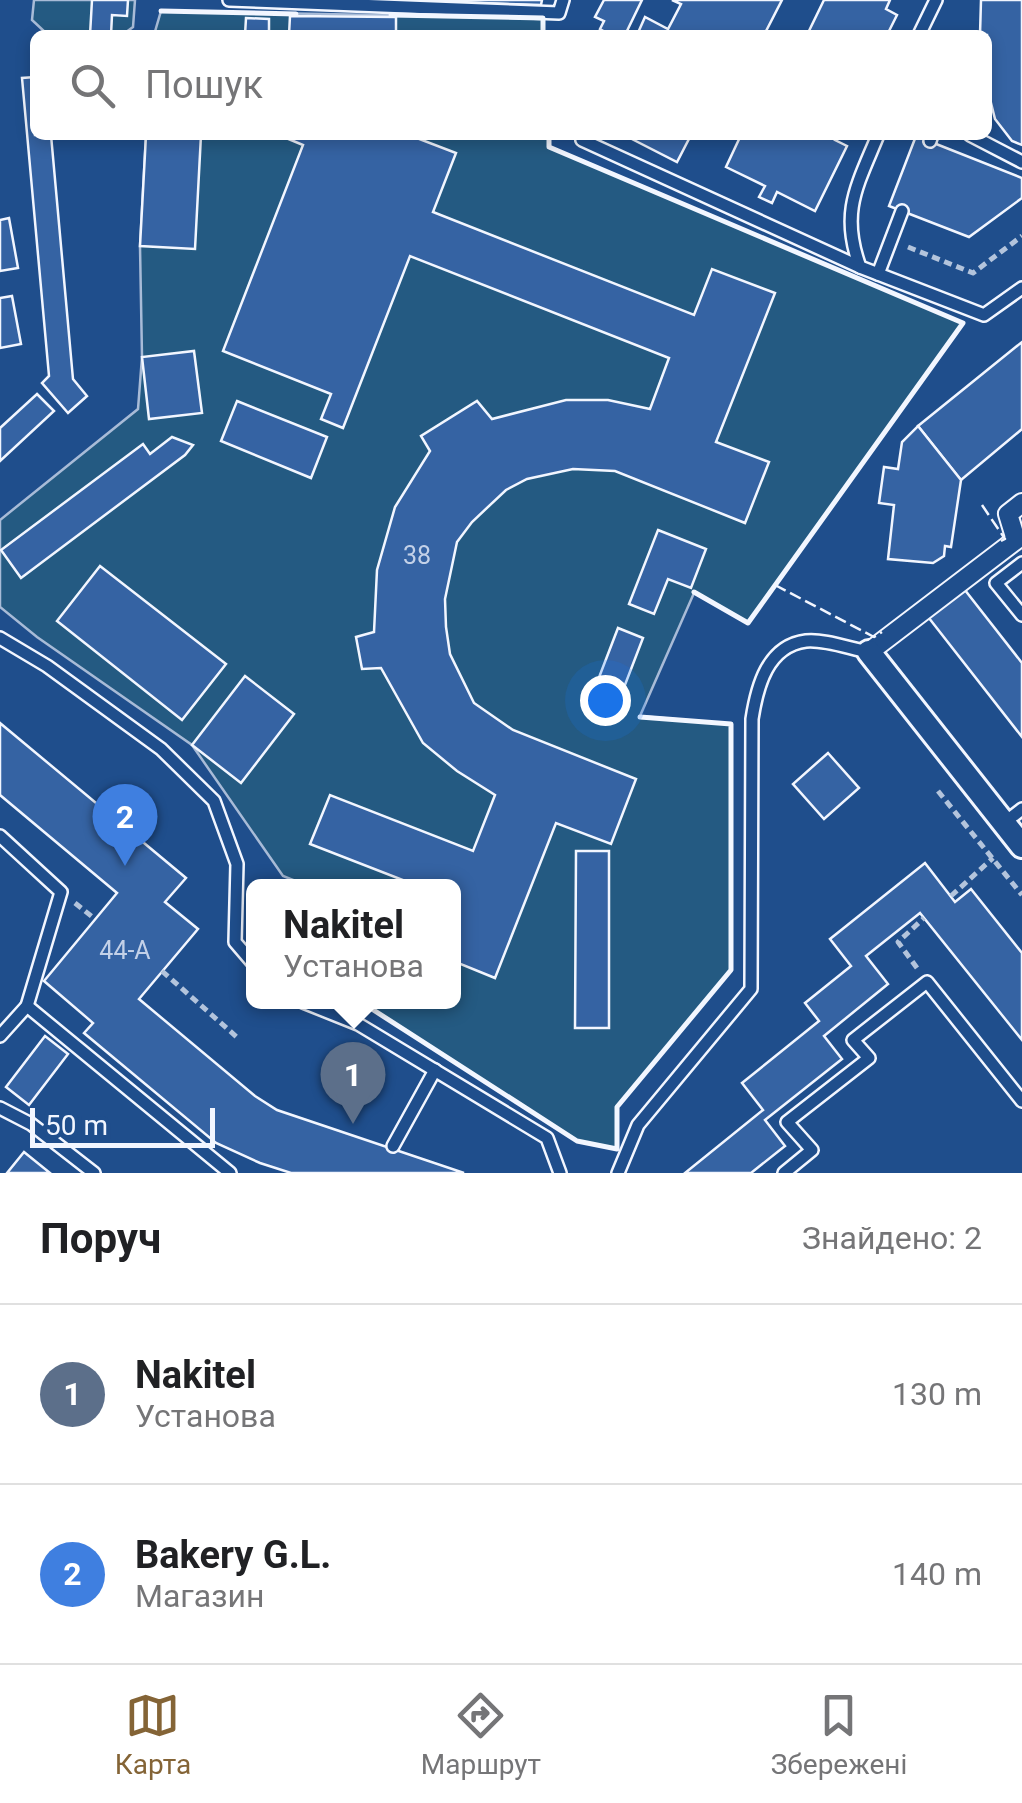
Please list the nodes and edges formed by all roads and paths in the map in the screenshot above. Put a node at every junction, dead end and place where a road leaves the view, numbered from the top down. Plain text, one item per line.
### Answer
1 (230, 0) edge
2 (563, 0) edge
3 (936, 0) edge
4 (922, 30) edge
5 (582, 140) dead end
6 (876, 140) edge
7 (980, 140) edge
8 (1022, 162) edge
9 (902, 211) dead end
10 (1022, 236) edge
11 (891, 238) junction
12 (860, 267) junction
13 (878, 274) junction
14 (1022, 288) edge
15 (1022, 503) edge
16 (1022, 564) edge
17 (1022, 615) edge
18 (0, 638) edge
19 (869, 652) junction
20 (938, 790) dead end
21 (1013, 816) edge
22 (0, 836) edge
23 (1022, 846) edge
24 (992, 858) junction
25 (1022, 895) edge
26 (951, 896) dead end
27 (924, 918) dead end
28 (246, 955) edge
29 (918, 970) dead end
30 (162, 971) dead end
31 (27, 1006) junction
32 (320, 1009) edge
33 (0, 1036) edge
34 (239, 1040) dead end
35 (435, 1070) junction
36 (1022, 1101) edge
37 (0, 1108) edge
38 (392, 1146) dead end
39 (94, 1173) edge
40 (230, 1173) edge
41 (560, 1173) edge
42 (618, 1173) edge
43 (784, 1173) edge

1 - 2 lane
3 - 4 lane
5 - 12 lane
6 - 12 lane
7 - 8 lane
9 - 11 lane
10 - 11 path
11 - 13 lane
12 - 13 lane
13 - 14 lane
15 - 19 street
16 - 17 lane
18 - 28 lane
19 - 21 street
19 - 42 lane
20 - 24 path
21 - 23 street
22 - 31 lane
24 - 25 path
24 - 26 path
27 - 29 path
30 - 34 path
31 - 33 lane
31 - 40 lane
32 - 35 lane
35 - 38 lane
35 - 41 lane
36 - 43 lane
37 - 39 lane

